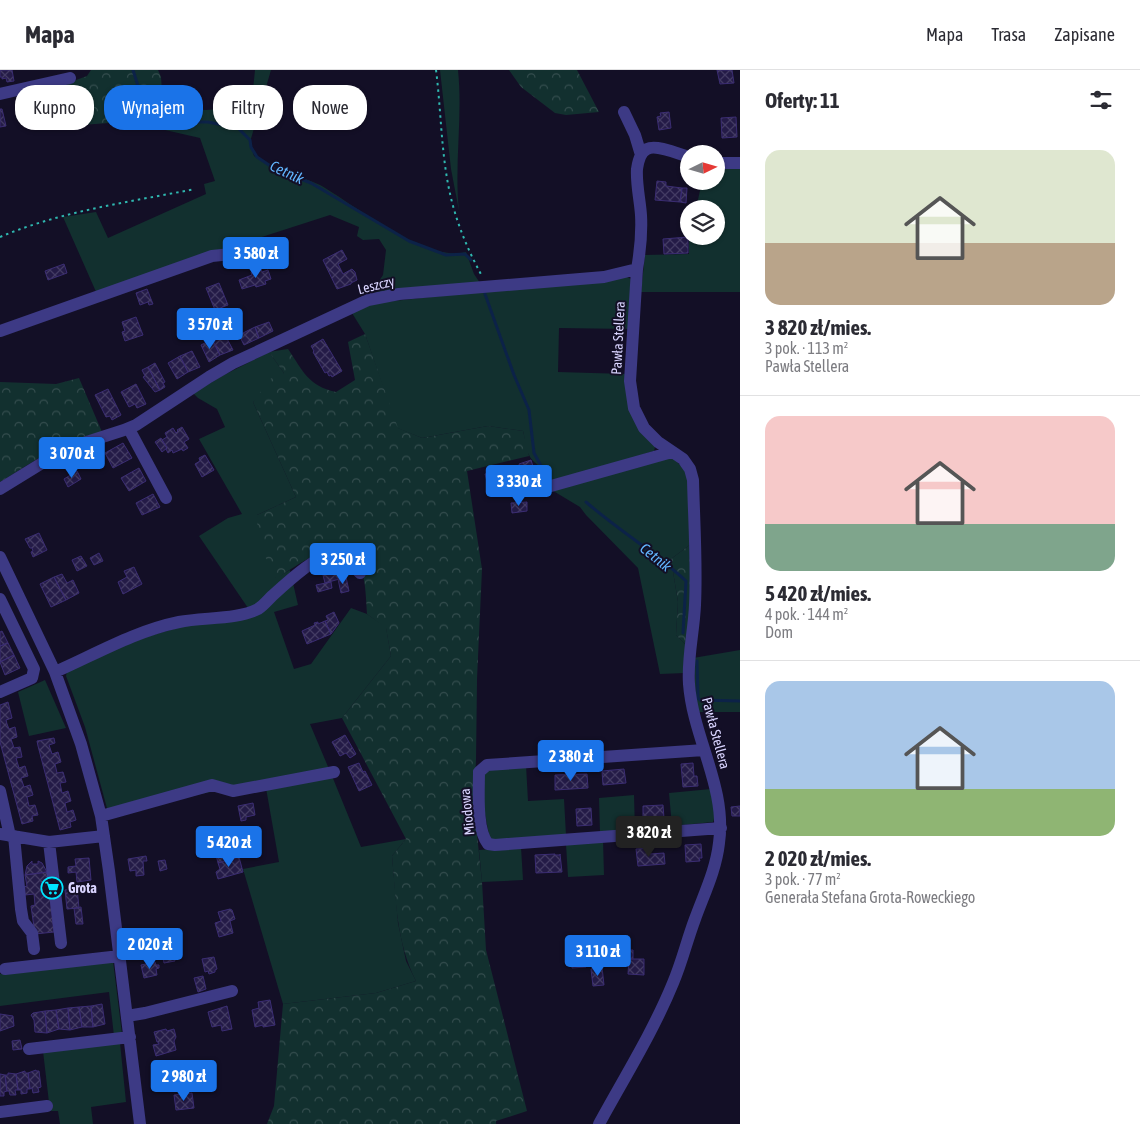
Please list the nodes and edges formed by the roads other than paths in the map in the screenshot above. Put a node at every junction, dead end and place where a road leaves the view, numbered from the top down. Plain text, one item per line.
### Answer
1 (70, 78) dead end
2 (0, 94) edge
3 (624, 112) dead end
4 (680, 154) edge
5 (641, 155) junction
6 (725, 163) edge
7 (740, 163) edge
8 (231, 254) dead end
9 (637, 270) junction
10 (0, 331) edge
11 (128, 428) junction
12 (672, 452) junction
13 (551, 486) dead end
14 (0, 489) edge
15 (166, 498) dead end
16 (0, 557) edge
17 (360, 573) dead end
18 (0, 599) edge
19 (55, 672) junction
20 (0, 692) edge
21 (704, 750) junction
22 (334, 772) dead end
23 (0, 791) edge
24 (101, 816) junction
25 (720, 828) junction
26 (8, 835) edge
27 (104, 836) junction
28 (49, 842) junction
29 (61, 943) dead end
30 (34, 949) dead end
31 (120, 956) junction
32 (5, 970) dead end
33 (232, 991) dead end
34 (127, 1016) junction
35 (130, 1037) junction
36 (29, 1049) dead end
37 (47, 1106) dead end
38 (0, 1112) edge
39 (140, 1124) edge
40 (599, 1124) edge

1 - 2 street
3 - 5 street
4 - 5 street
5 - 9 street
6 - 7 street
8 - 10 street
9 - 11 street, Leszczy
9 - 12 street, Pawła Stellera
11 - 14 street, Leszczy
11 - 15 street
12 - 13 street
12 - 21 street, Pawła Stellera
16 - 19 street
17 - 19 street
18 - 20 street
19 - 24 street
21 - 25 street, Pawła Stellera
21 - 25 street, Miodowa
22 - 24 street
23 - 26 street
24 - 27 street
25 - 40 street, Pawła Stellera
26 - 28 street
26 - 30 street
27 - 28 street
27 - 31 street
28 - 29 street
31 - 32 street
31 - 34 street
33 - 34 street
34 - 35 street
35 - 36 street
35 - 39 street
37 - 38 street

